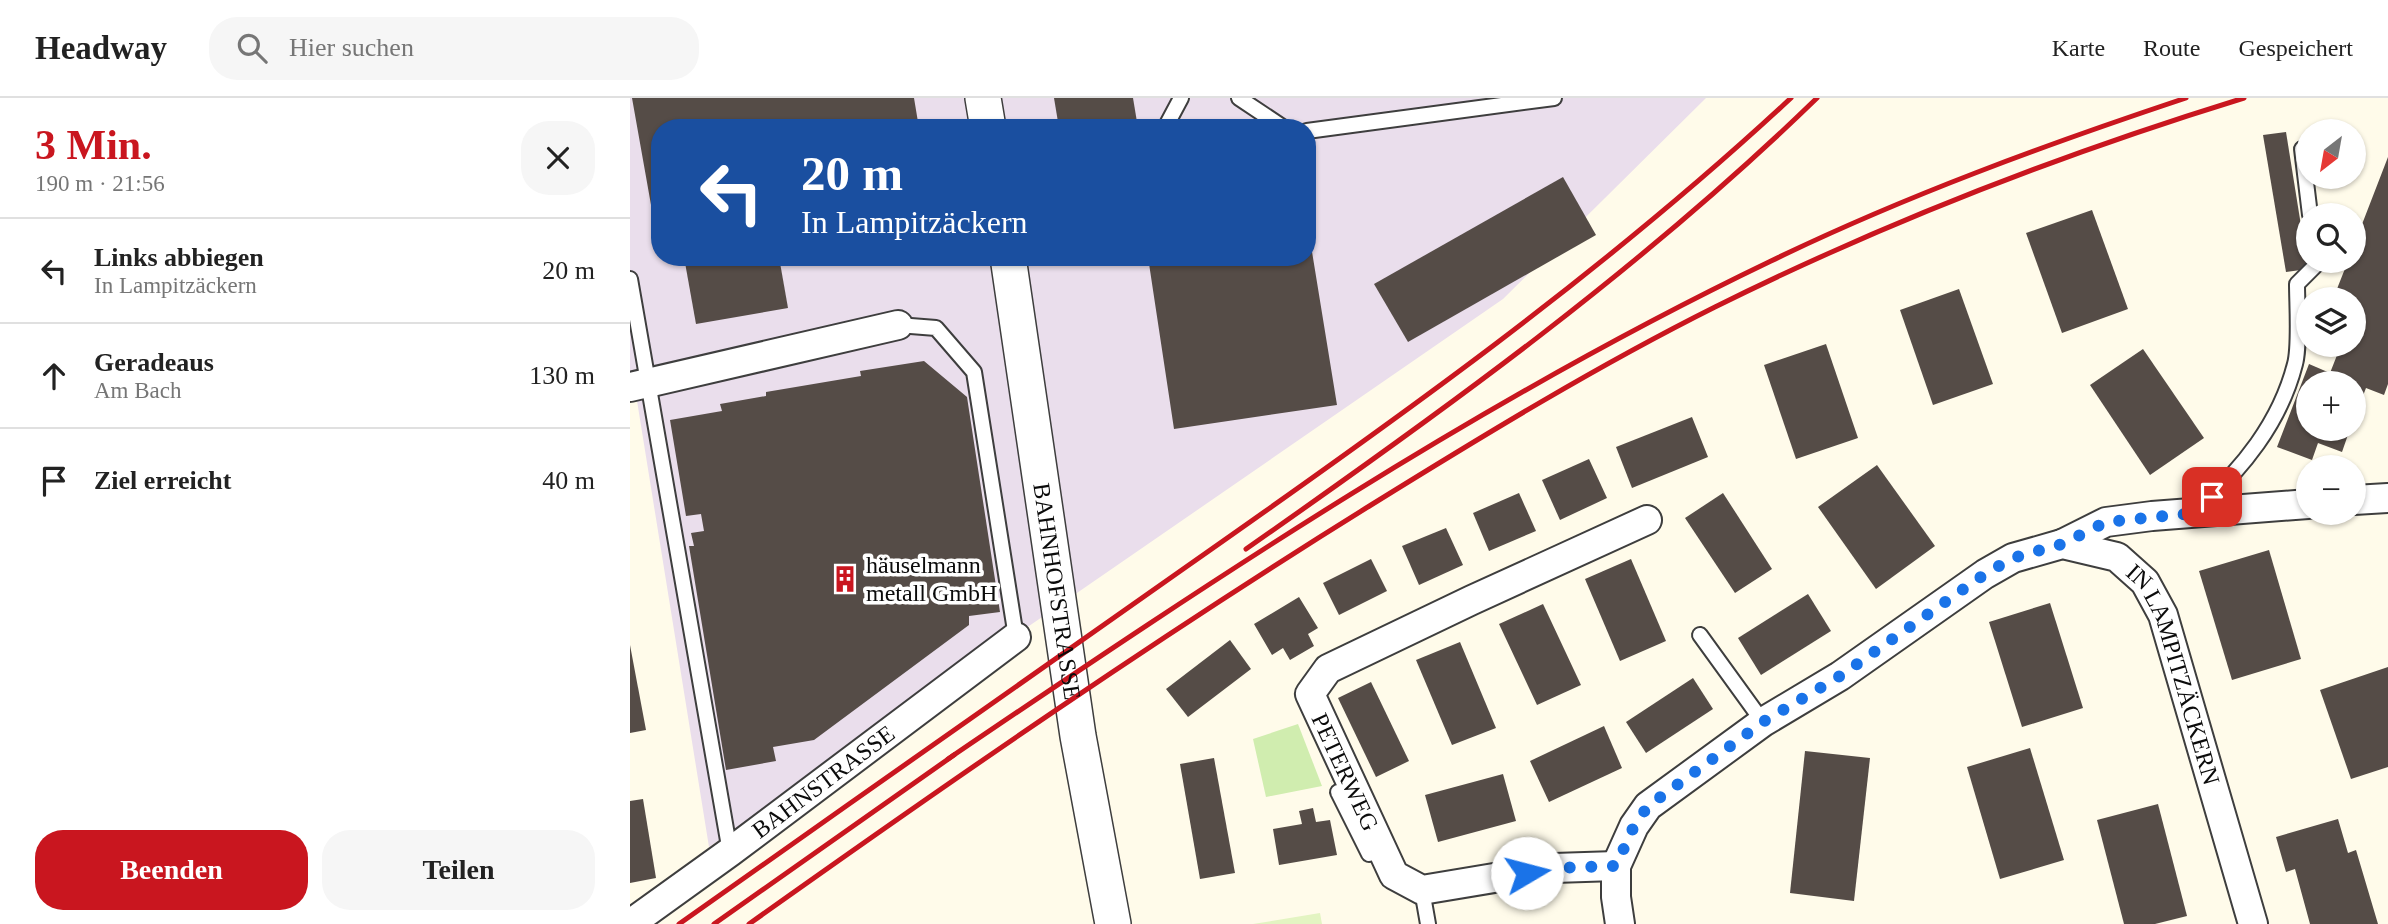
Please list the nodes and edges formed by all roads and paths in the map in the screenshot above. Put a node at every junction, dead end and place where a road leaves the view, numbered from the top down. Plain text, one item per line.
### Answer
1 (983, 98) edge
2 (1181, 98) edge
3 (1239, 98) edge
4 (1554, 98) edge
5 (986, 119) edge
6 (1170, 119) edge
7 (1270, 119) edge
8 (1316, 130) edge
9 (1009, 266) edge
10 (2308, 273) edge
11 (630, 279) edge
12 (898, 325) joint
13 (639, 384) edge
14 (2388, 498) edge
15 (2366, 499) edge
16 (2296, 505) edge
17 (2195, 513) junction
18 (1647, 520) dead end
19 (2062, 544) junction
20 (1700, 635) dead end
21 (1016, 637) joint
22 (1763, 722) junction
23 (1338, 792) dead end
24 (730, 852) junction
25 (1616, 866) junction
26 (1394, 876) junction
27 (1422, 890) junction
28 (630, 924) edge
29 (1113, 924) edge
30 (1428, 924) edge
31 (1620, 924) edge
32 (2253, 924) edge

1 - 5 street
2 - 6 lane
3 - 7 lane
4 - 8 lane
9 - 29 street, BAHNHOFSTRASSE
10 - 17 lane
11 - 13 lane
12 - 13 street
12 - 21 lane
13 - 24 lane
14 - 15 street
16 - 17 street
17 - 19 street
18 - 26 street, PETERWEG
19 - 22 street
19 - 32 street, IN LAMPITZÄCKERN
20 - 22 lane
21 - 24 street, BAHNSTRASSE
22 - 25 street
23 - 26 lane
24 - 28 street, BAHNSTRASSE
25 - 27 street
25 - 31 street
26 - 27 street
27 - 30 lane

